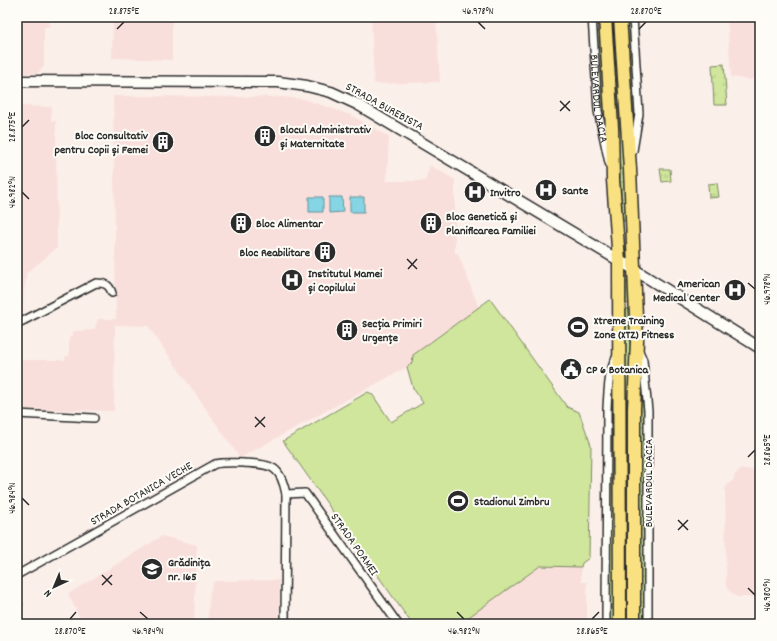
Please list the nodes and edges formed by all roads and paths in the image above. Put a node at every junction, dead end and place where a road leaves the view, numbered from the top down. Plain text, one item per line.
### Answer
1 (592, 17) edge
2 (606, 17) edge
3 (620, 17) edge
4 (633, 17) edge
5 (17, 81) edge
6 (630, 169) junction
7 (613, 180) junction
8 (619, 261) junction
9 (635, 270) junction
10 (112, 292) dead end
11 (17, 324) edge
12 (636, 344) junction
13 (760, 348) edge
14 (620, 351) junction
15 (17, 414) edge
16 (94, 418) dead end
17 (286, 494) junction
18 (17, 575) edge
19 (285, 624) edge
20 (398, 624) edge
21 (606, 624) edge
22 (620, 624) edge
23 (634, 624) edge
24 (648, 624) edge

1 - 7 street, BULEVARDUL DACIA
2 - 7 main road, BULEVARDUL DACIA
3 - 6 main road, BULEVARDUL DACIA
4 - 6 street, BULEVARDUL DACIA
5 - 8 main road, STRADA BUREBISTA
6 - 9 main road, BULEVARDUL DACIA
7 - 8 main road, BULEVARDUL DACIA
8 - 9 main road, STRADA BUREBISTA
8 - 14 main road, BULEVARDUL DACIA
9 - 12 main road, BULEVARDUL DACIA
9 - 13 main road, STRADA BUREBISTA
10 - 11 street
12 - 23 main road, BULEVARDUL DACIA
12 - 24 street, BULEVARDUL DACIA
14 - 21 street, BULEVARDUL DACIA
14 - 22 main road, BULEVARDUL DACIA
15 - 16 street
17 - 18 street, STRADA BOTANICA VECHE
17 - 19 street
17 - 20 street, STRADA POAMEI

